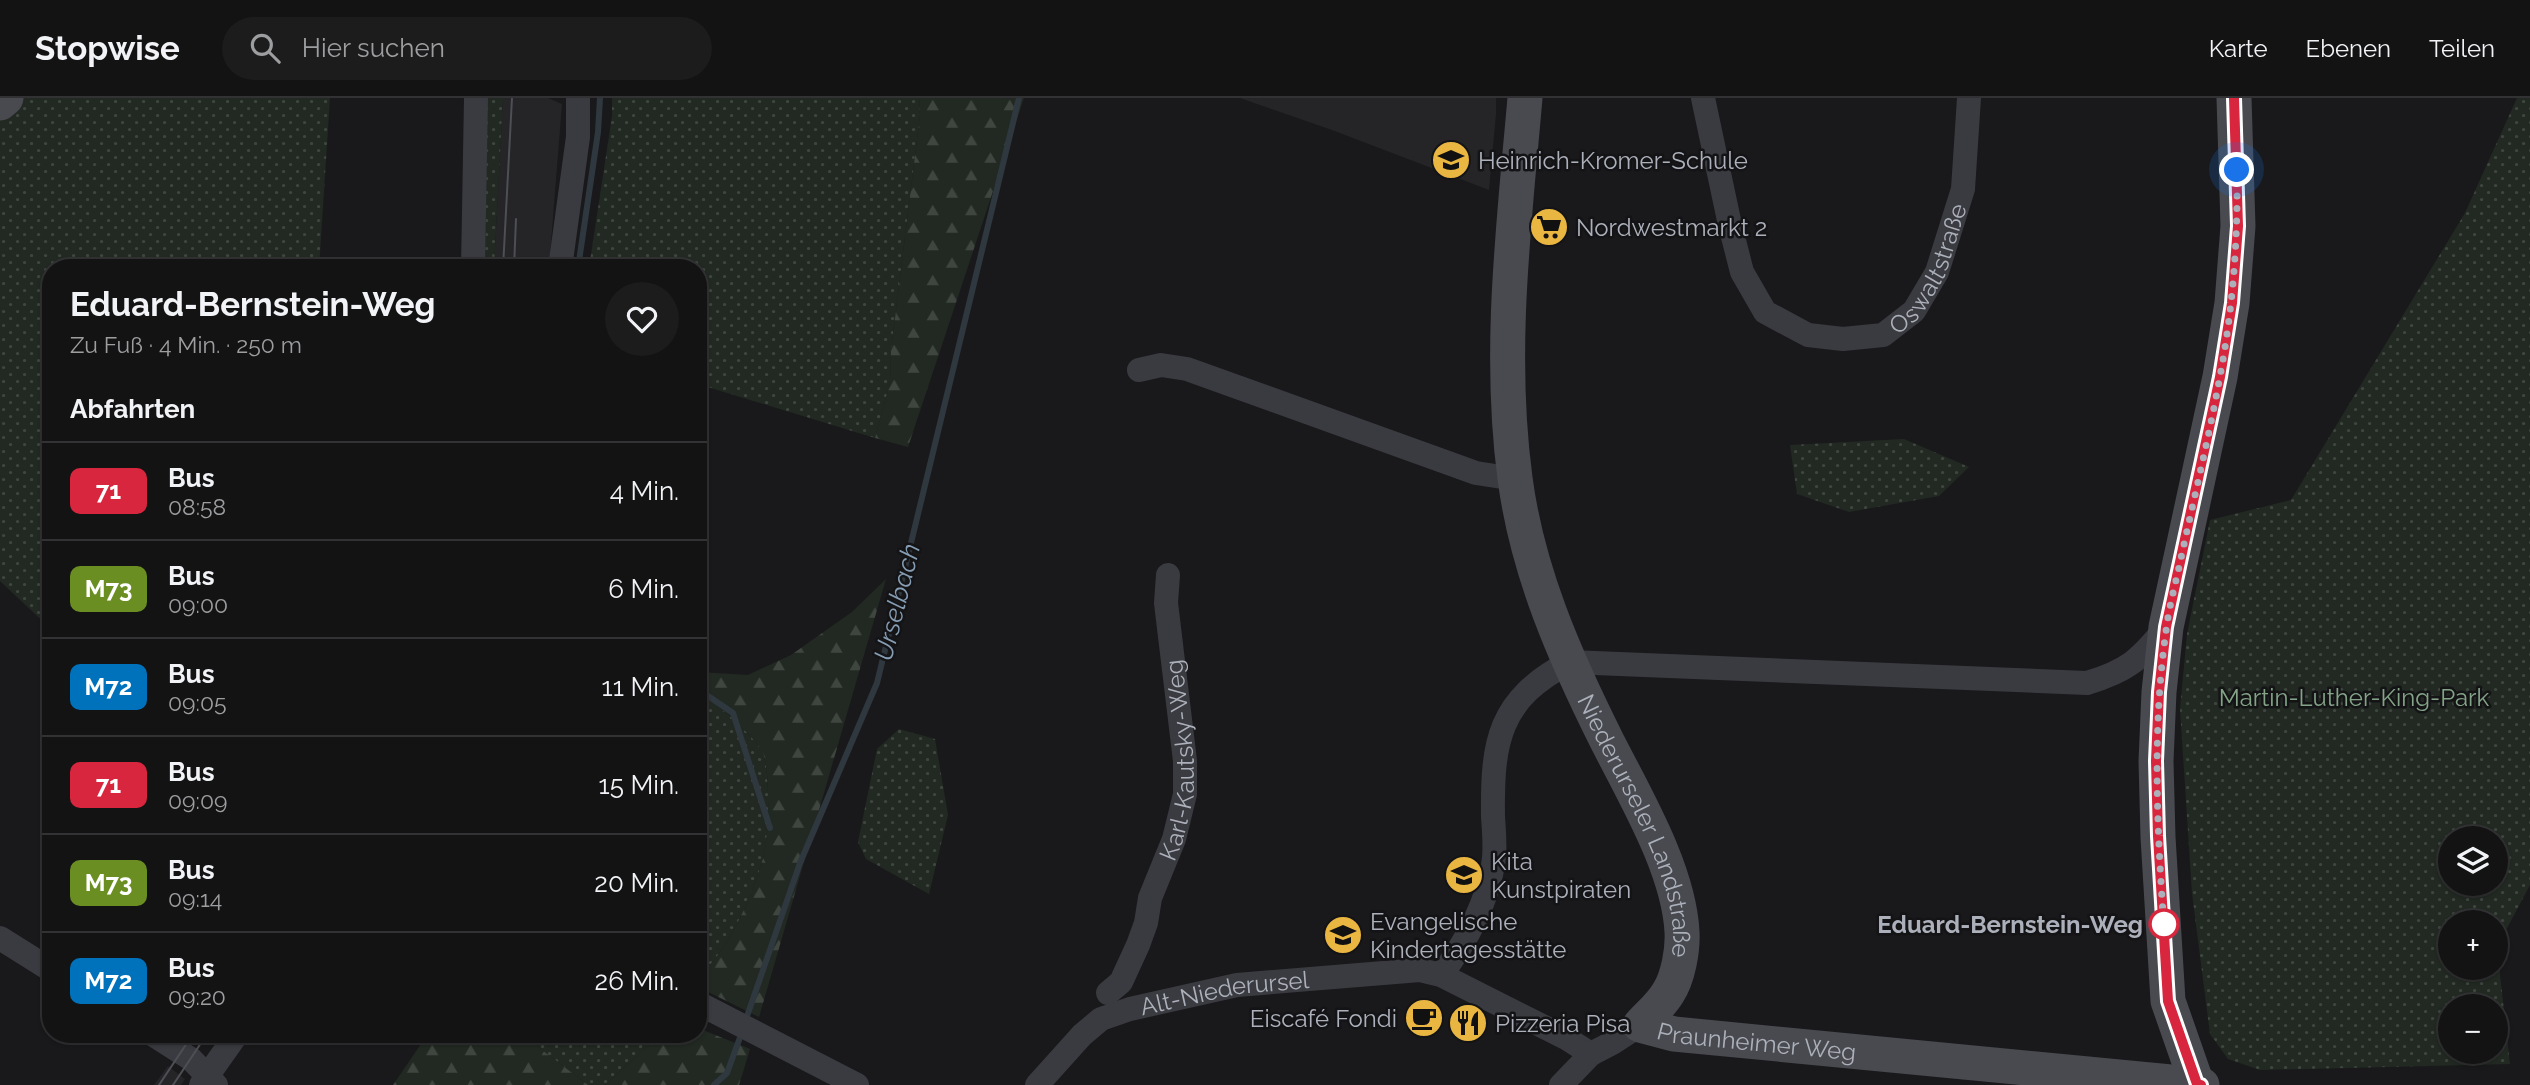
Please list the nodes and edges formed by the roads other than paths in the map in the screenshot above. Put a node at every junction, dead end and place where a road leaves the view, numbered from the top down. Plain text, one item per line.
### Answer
1 (6, 98) edge
2 (477, 98) edge
3 (578, 98) edge
4 (1525, 98) edge
5 (1703, 98) edge
6 (1969, 98) edge
7 (2234, 98) edge
8 (0, 103) edge
9 (474, 259) edge
10 (561, 259) edge
11 (1139, 370) dead end
12 (1515, 479) junction
13 (1168, 575) dead end
14 (2166, 627) junction
15 (1570, 662) junction
16 (0, 938) edge
17 (42, 964) edge
18 (1441, 975) junction
19 (707, 1008) edge
20 (1101, 1019) junction
21 (1640, 1025) junction
22 (166, 1043) edge
23 (232, 1043) edge
24 (1591, 1054) junction
25 (2100, 1081) edge
26 (208, 1082) edge
27 (857, 1085) edge
28 (1037, 1085) edge
29 (1561, 1085) edge
30 (2199, 1085) edge

1 - 8 main road
2 - 9 street
3 - 10 street
4 - 12 main road, Niederurseler Landstraße
5 - 6 street, Oswaltstraße
7 - 14 main road
11 - 12 street
12 - 15 main road, Niederurseler Landstraße
13 - 20 street, Karl-Kautsky-Weg
14 - 15 street
14 - 30 main road
15 - 18 street, Niederurseler Landstraße
15 - 21 main road, Niederurseler Landstraße
16 - 17 street
18 - 20 street, Alt-Niederursel
18 - 24 street
19 - 27 street
20 - 28 street, Alt-Niederursel
21 - 24 street, Praunheimer Weg
21 - 25 main road, Praunheimer Weg
22 - 26 street
23 - 26 street
24 - 29 street, Praunheimer Weg
25 - 30 main road, Praunheimer Weg

